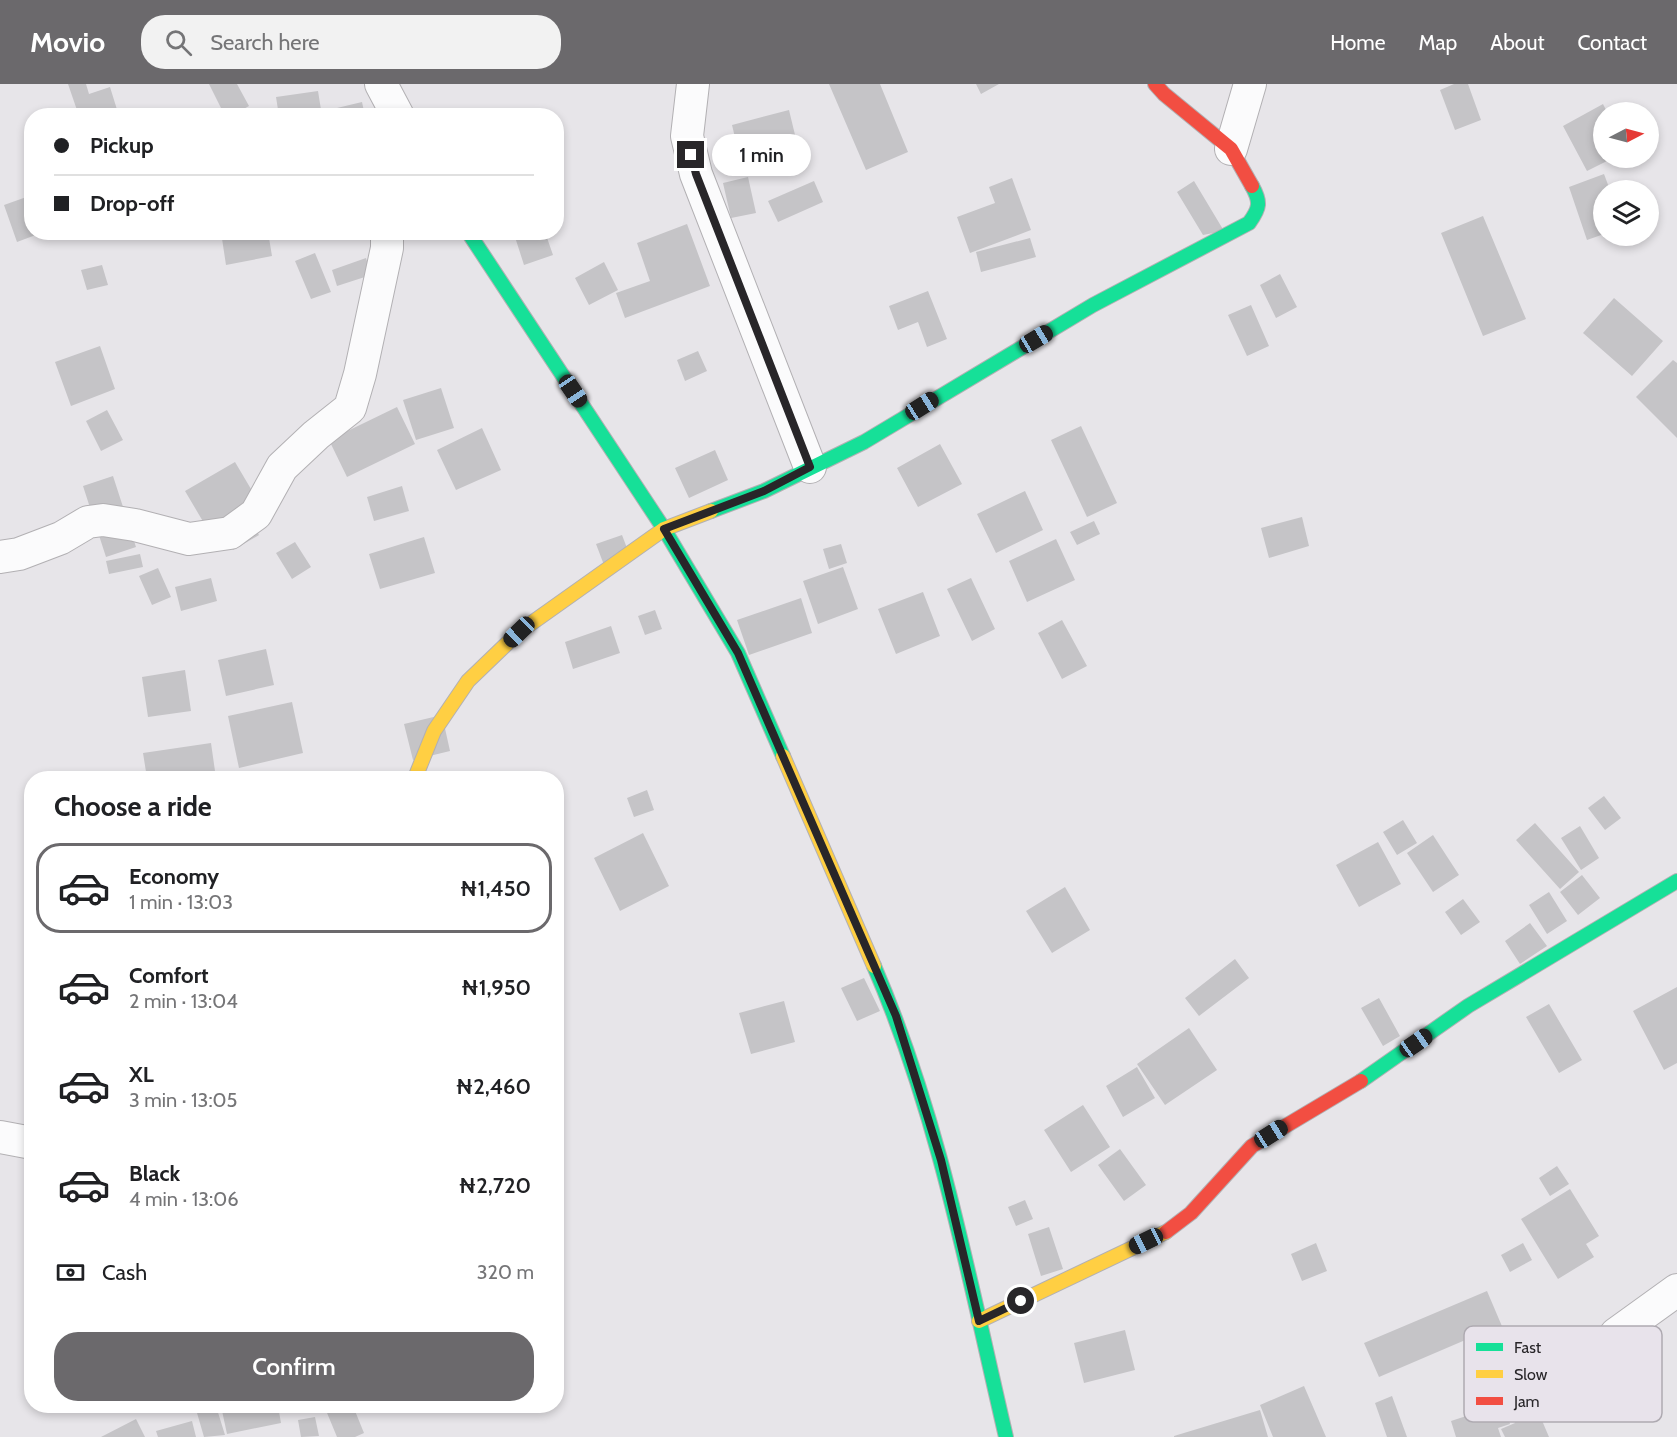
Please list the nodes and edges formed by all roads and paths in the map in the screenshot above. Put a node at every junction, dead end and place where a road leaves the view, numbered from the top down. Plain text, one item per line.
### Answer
1 (381, 84) edge
2 (693, 84) edge
3 (1155, 84) edge
4 (1250, 84) edge
5 (394, 108) edge
6 (1231, 149) junction
7 (387, 240) edge
8 (473, 240) edge
9 (810, 467) junction
10 (664, 529) junction
11 (0, 557) edge
12 (418, 771) edge
13 (1677, 881) edge
14 (0, 1137) edge
15 (24, 1142) edge
16 (1677, 1290) edge
17 (979, 1321) junction
18 (1627, 1326) edge
19 (1006, 1437) edge

1 - 5 street
2 - 9 street
3 - 6 street
4 - 6 street
6 - 9 street
7 - 11 street
8 - 10 street
9 - 10 street
10 - 12 street
10 - 17 street
13 - 17 street
14 - 15 street
16 - 18 street
17 - 19 street

